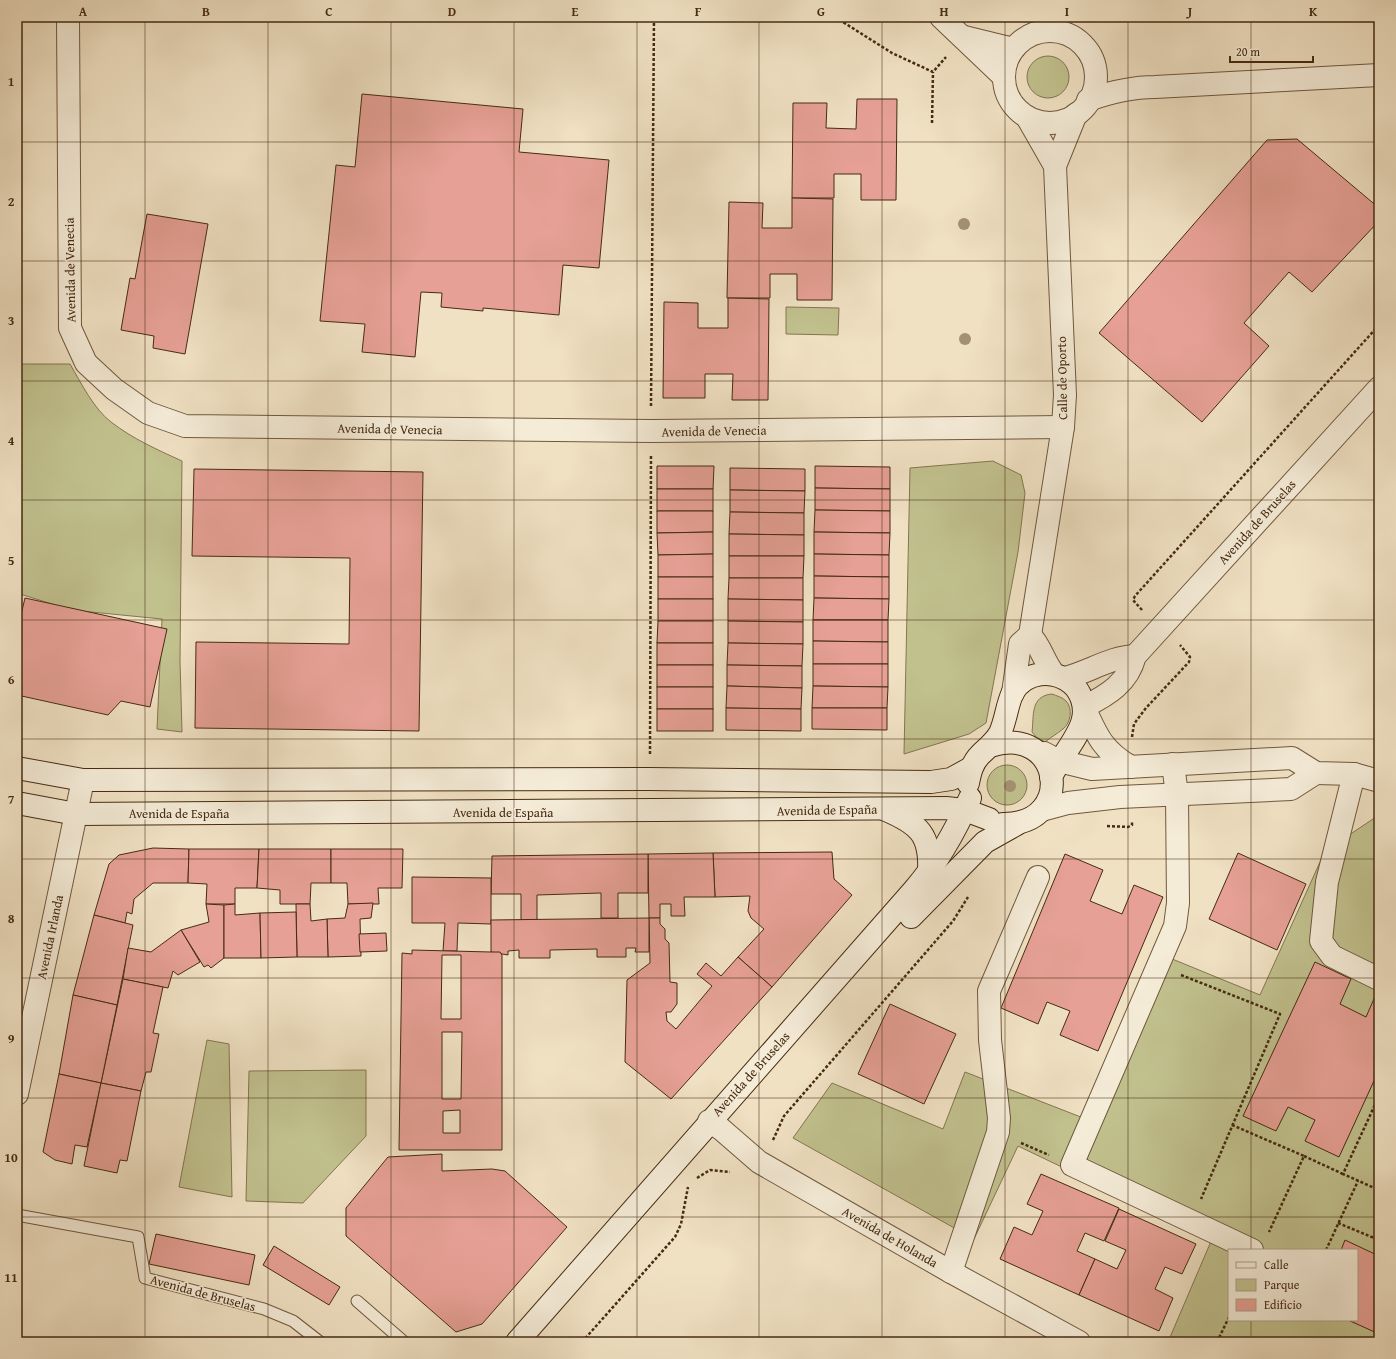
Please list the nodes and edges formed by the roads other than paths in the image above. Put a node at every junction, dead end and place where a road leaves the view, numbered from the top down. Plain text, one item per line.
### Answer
1 (68, 17) edge
2 (941, 17) edge
3 (1061, 17) edge
4 (1072, 17) edge
5 (1045, 31) junction
6 (963, 37) junction
7 (1075, 38) junction
8 (1013, 49) junction
9 (1093, 62) junction
10 (1379, 75) edge
11 (1004, 77) junction
12 (1134, 87) junction
13 (1082, 107) junction
14 (1027, 117) junction
15 (1055, 166) junction
16 (1379, 388) edge
17 (1063, 427) junction
18 (1030, 636) junction
19 (1135, 656) junction
20 (1060, 676) junction
21 (1013, 693) junction
22 (1084, 707) junction
23 (990, 746) junction
24 (1173, 764) junction
25 (1131, 767) junction
26 (17, 768) edge
27 (971, 768) junction
28 (1055, 769) junction
29 (1316, 773) junction
30 (1354, 774) junction
31 (83, 780) junction
32 (1379, 781) edge
33 (1177, 794) junction
34 (17, 803) edge
35 (968, 803) junction
36 (883, 809) junction
37 (1042, 810) junction
38 (76, 814) junction
39 (1017, 824) junction
40 (929, 872) junction
41 (1038, 877) dead end
42 (1379, 979) edge
43 (17, 1094) edge
44 (715, 1125) junction
45 (17, 1214) edge
46 (1260, 1243) edge
47 (951, 1272) junction
48 (357, 1301) dead end
49 (320, 1342) edge
50 (404, 1342) edge
51 (517, 1342) edge
52 (532, 1342) edge
53 (1079, 1342) edge

1 - 17 street, Avenida de Venecia
2 - 6 street
3 - 5 street
4 - 7 street
5 - 7 street
5 - 8 street
6 - 8 street
6 - 11 street
7 - 9 street
8 - 11 street
9 - 12 street
9 - 13 street
10 - 12 street
11 - 14 street
12 - 13 street
13 - 14 street
13 - 15 street, Calle de Oporto
14 - 15 street, Calle de Oporto
15 - 17 street, Calle de Oporto
16 - 19 street, Avenida de Bruselas
17 - 18 street, Calle de Oporto
18 - 20 street
18 - 21 street, Calle de Oporto
19 - 20 street
19 - 22 street, Avenida de Bruselas
20 - 21 street
20 - 22 street
21 - 23 street, Calle de Oporto
22 - 25 street
22 - 28 street
23 - 27 street
23 - 28 street
24 - 25 street
24 - 29 street
24 - 33 street
25 - 28 street
26 - 31 street, Avenida de España
27 - 31 street, Avenida de España
27 - 35 street
28 - 37 street
29 - 30 street
29 - 33 street
30 - 32 street
30 - 42 street
31 - 38 street, Avenida Irlanda
33 - 37 street
33 - 46 street
34 - 38 street, Avenida de España
35 - 36 street, Avenida de España
35 - 39 street
35 - 40 street, Avenida de Bruselas
36 - 38 street, Avenida de España
36 - 40 street
37 - 39 street
38 - 43 street, Avenida Irlanda
39 - 44 street, Avenida de Bruselas
40 - 44 street, Avenida de Bruselas
41 - 47 street
44 - 47 street, Avenida de Holanda
44 - 51 street, Avenida de Bruselas
44 - 52 street, Avenida de Bruselas
45 - 49 lane, Avenida de Bruselas
47 - 53 street, Avenida de Holanda
48 - 50 lane

